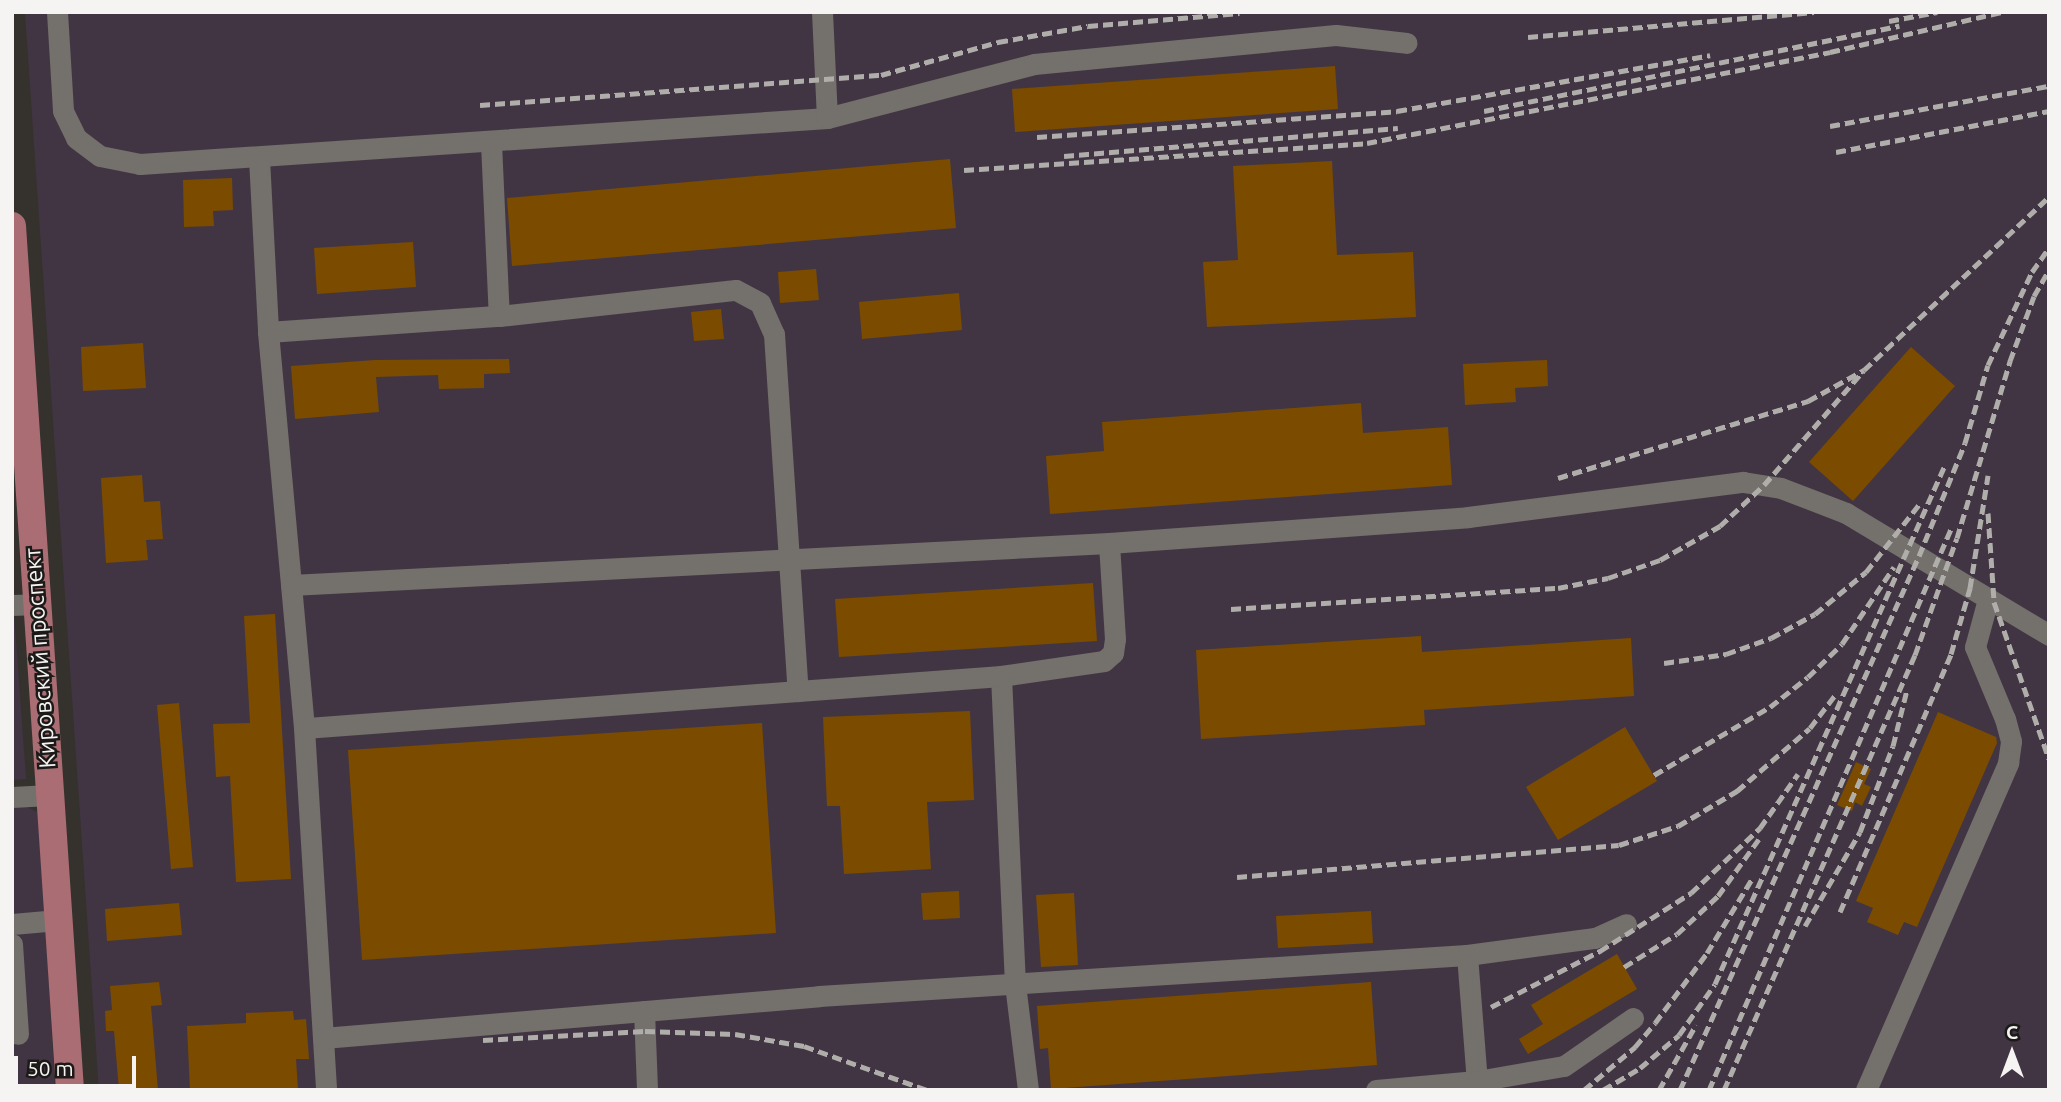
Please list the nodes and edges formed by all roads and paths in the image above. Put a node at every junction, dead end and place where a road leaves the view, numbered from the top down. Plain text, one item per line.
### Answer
1 (57, 12) edge
2 (822, 12) edge
3 (1407, 43) dead end
4 (827, 118) junction
5 (491, 143) junction
6 (259, 158) junction
7 (12, 228) edge
8 (499, 316) junction
9 (268, 332) junction
10 (18, 420) edge
11 (1109, 543) junction
12 (790, 560) junction
13 (291, 585) junction
14 (1988, 598) junction
15 (24, 604) edge
16 (2049, 635) edge
17 (1002, 677) junction
18 (798, 691) junction
19 (304, 728) junction
20 (49, 795) junction
21 (12, 797) edge
22 (58, 920) junction
23 (12, 923) edge
24 (1626, 924) dead end
25 (12, 944) edge
26 (1467, 955) junction
27 (1015, 984) junction
28 (644, 1011) junction
29 (1633, 1018) dead end
30 (18, 1034) dead end
31 (323, 1038) junction
32 (1477, 1081) junction
33 (70, 1090) edge
34 (326, 1090) edge
35 (647, 1090) edge
36 (1028, 1090) edge
37 (1376, 1090) edge
38 (1866, 1090) edge

1 - 6 street
2 - 4 street
3 - 4 street
4 - 5 street
5 - 6 street
5 - 8 street
6 - 9 street
7 - 10 main road, Кировский проспект
8 - 9 street
8 - 12 street
9 - 13 street
10 - 15 main road, Кировский проспект
11 - 12 street
11 - 14 street
11 - 17 street
12 - 13 street
12 - 18 street
13 - 19 street
14 - 16 street
14 - 38 street
15 - 20 main road, Кировский проспект
17 - 18 street
17 - 27 street
18 - 19 street
19 - 31 street
20 - 21 street
20 - 22 main road, Кировский проспект
22 - 23 street
22 - 33 main road, Кировский проспект
24 - 26 street
25 - 30 street
26 - 27 street
26 - 32 street
27 - 28 street
27 - 36 street
28 - 31 street
28 - 35 street
29 - 32 street
31 - 34 street
32 - 37 street

